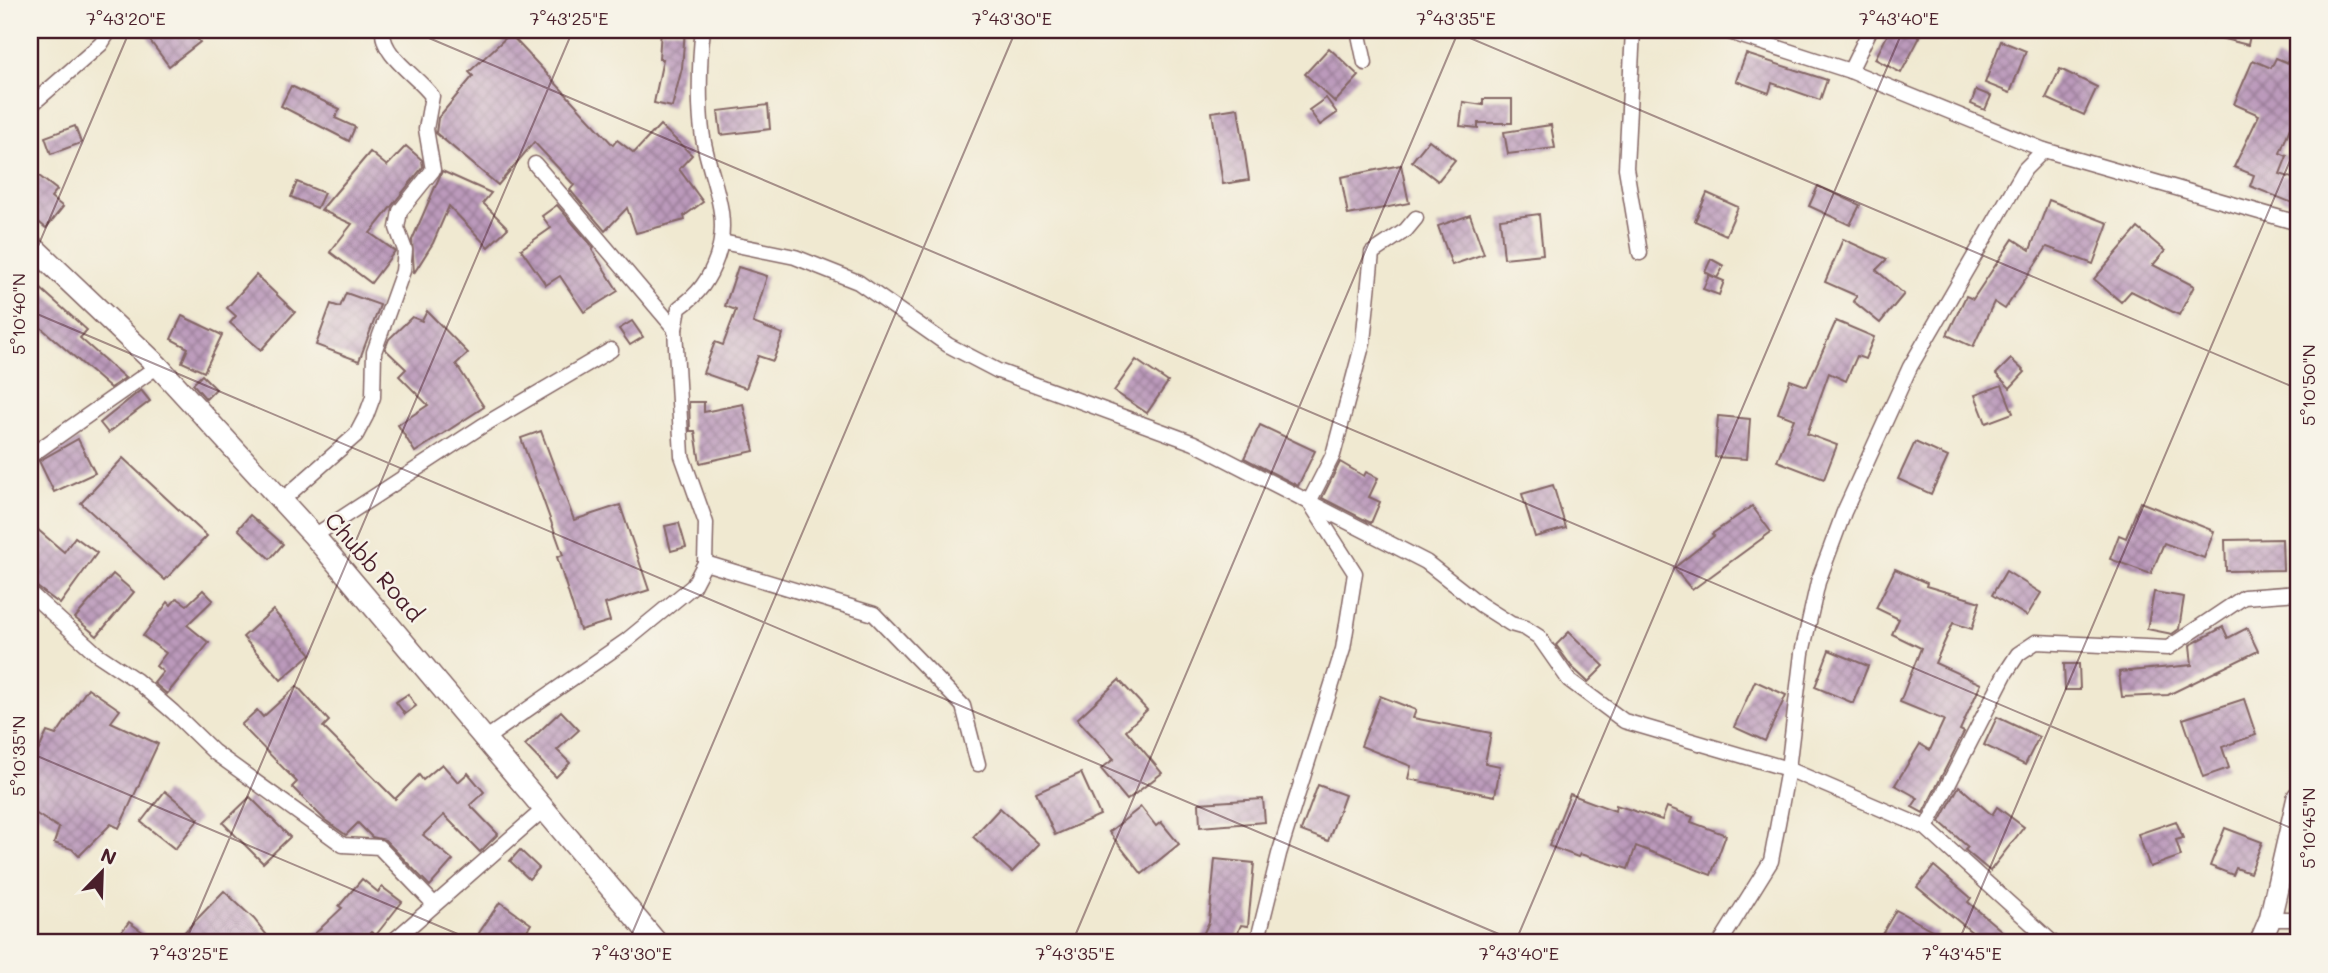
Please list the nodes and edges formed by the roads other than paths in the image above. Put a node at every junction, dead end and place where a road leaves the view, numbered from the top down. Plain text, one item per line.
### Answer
1 (110, 30) edge
2 (383, 30) edge
3 (703, 30) edge
4 (1357, 30) edge
5 (1633, 30) edge
6 (1723, 30) edge
7 (1870, 30) edge
8 (1365, 63) dead end
9 (1850, 71) junction
10 (30, 106) edge
11 (2044, 150) junction
12 (535, 164) dead end
13 (1416, 218) dead end
14 (2298, 223) edge
15 (722, 242) junction
16 (30, 244) edge
17 (1640, 253) dead end
18 (674, 328) junction
19 (611, 350) dead end
20 (158, 366) junction
21 (30, 456) edge
22 (281, 501) junction
23 (1310, 502) junction
24 (314, 536) junction
25 (705, 563) junction
26 (30, 593) edge
27 (2298, 593) edge
28 (485, 739) junction
29 (978, 764) dead end
30 (1788, 769) junction
31 (2298, 797) edge
32 (543, 810) junction
33 (1926, 828) junction
34 (434, 904) junction
35 (2270, 919) junction
36 (2298, 919) edge
37 (391, 943) edge
38 (657, 943) edge
39 (1257, 943) edge
40 (1720, 943) edge
41 (2053, 943) edge
42 (2260, 943) edge

1 - 10 street
2 - 22 street
3 - 15 street
4 - 8 street
5 - 17 street
6 - 9 street
7 - 9 street
9 - 11 street
11 - 14 street
11 - 30 street
12 - 18 street
13 - 23 street
15 - 18 street
15 - 23 street
16 - 20 street, Chubb Road
18 - 25 street
19 - 24 street
20 - 21 street
20 - 22 street, Chubb Road
22 - 24 street, Chubb Road
23 - 30 street
23 - 39 street
24 - 28 street, Chubb Road
25 - 28 street
25 - 29 street
26 - 34 street
27 - 33 street
28 - 32 street, Chubb Road
30 - 33 street
30 - 40 street
31 - 35 street
32 - 34 street
32 - 38 street, Chubb Road
33 - 41 street
34 - 37 street
35 - 36 street
35 - 42 street

